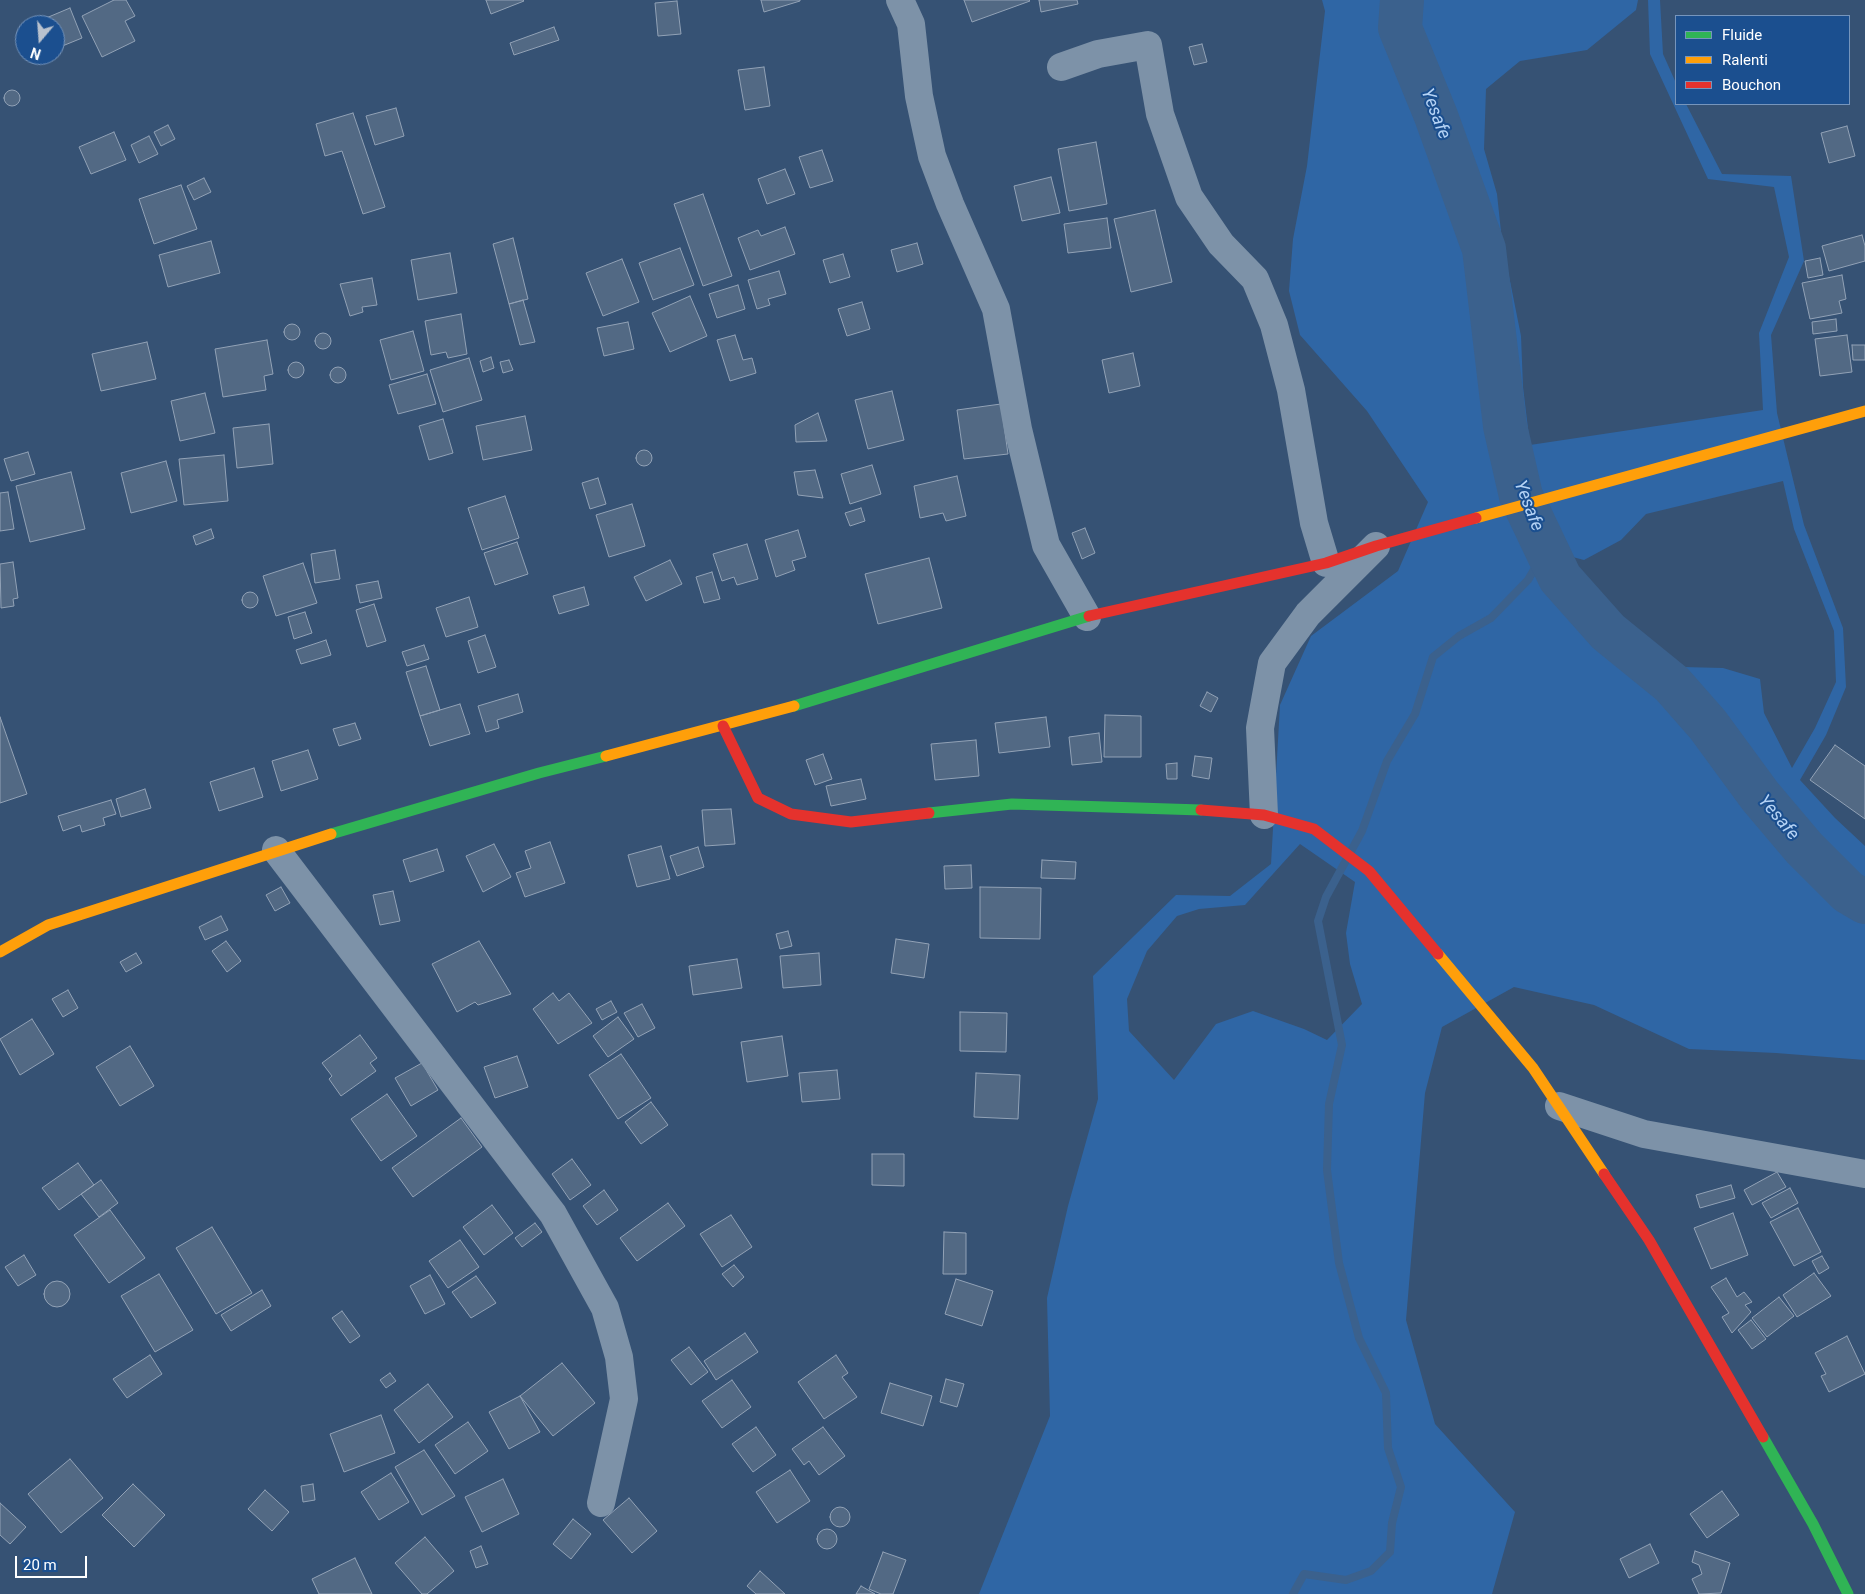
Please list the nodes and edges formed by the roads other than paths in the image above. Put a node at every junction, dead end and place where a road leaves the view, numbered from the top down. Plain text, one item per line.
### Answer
1 (900, 0) edge
2 (1061, 67) dead end
3 (1865, 412) edge
4 (1376, 546) junction
5 (1326, 563) junction
6 (1087, 618) junction
7 (723, 726) junction
8 (1264, 815) junction
9 (276, 850) junction
10 (0, 952) edge
11 (1559, 1106) junction
12 (1865, 1174) edge
13 (601, 1503) dead end
14 (1848, 1594) edge

1 - 6 street
2 - 5 street
3 - 4 main road
4 - 5 main road
4 - 8 street
5 - 6 main road
6 - 7 main road
7 - 8 main road
7 - 9 main road
8 - 11 main road
9 - 10 main road
9 - 13 street
11 - 12 street
11 - 14 main road

